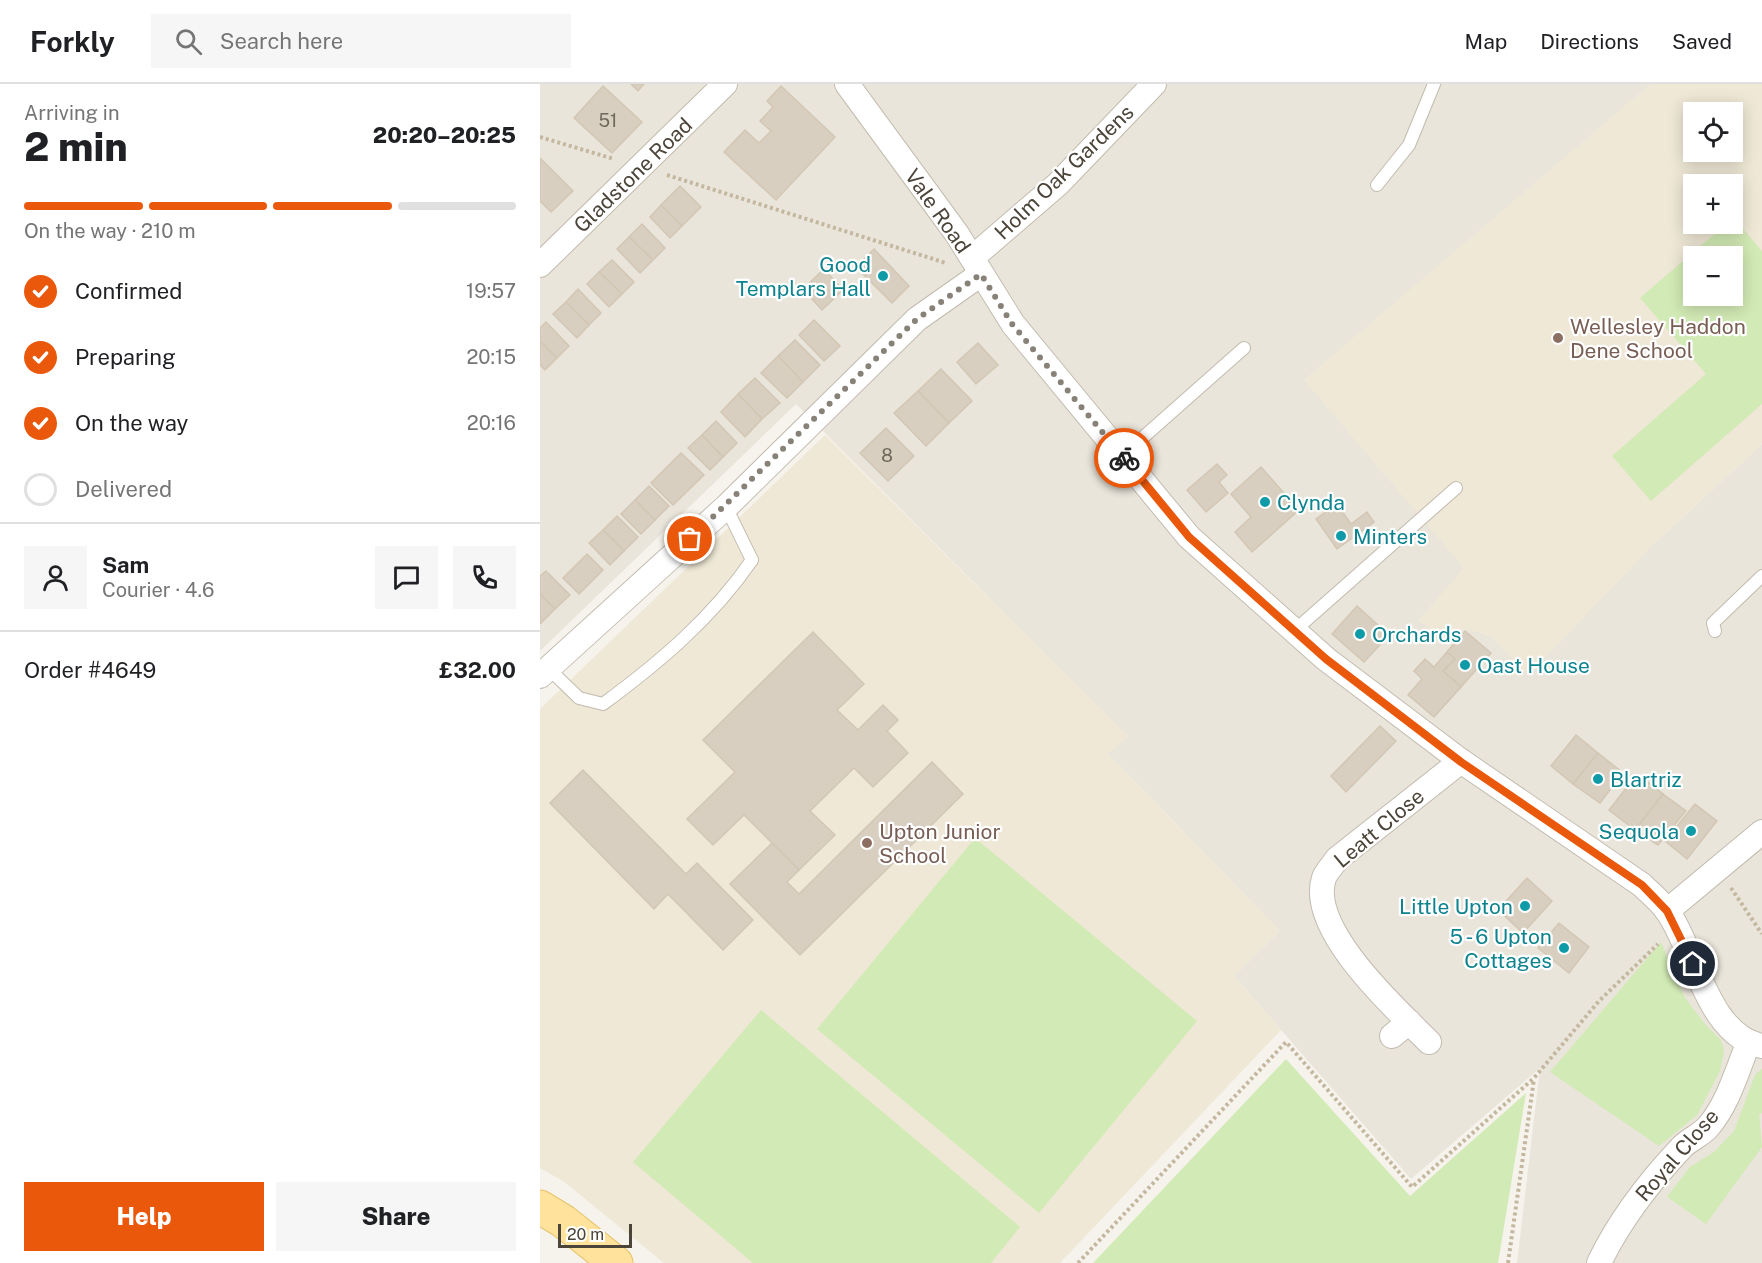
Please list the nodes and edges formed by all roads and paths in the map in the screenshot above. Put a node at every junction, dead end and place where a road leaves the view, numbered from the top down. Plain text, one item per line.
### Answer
1 (725, 84) edge
2 (847, 84) edge
3 (1154, 84) edge
4 (1434, 84) edge
5 (540, 137) edge
6 (641, 166) junction
7 (1377, 185) dead end
8 (540, 265) edge
9 (977, 266) junction
10 (1244, 348) dead end
11 (1122, 456) junction
12 (1456, 488) dead end
13 (726, 507) junction
14 (1762, 576) edge
15 (1294, 631) junction
16 (1715, 631) dead end
17 (544, 672) edge
18 (1461, 762) junction
19 (1762, 832) edge
20 (1719, 870) junction
21 (1671, 919) junction
22 (1762, 934) edge
23 (1429, 1042) dead end
24 (1755, 1045) edge
25 (1534, 1078) junction
26 (540, 1207) edge
27 (616, 1263) edge
28 (1078, 1263) edge
29 (1509, 1263) edge
30 (1599, 1263) edge

1 - 6 street, Gladstone Road
2 - 9 street, Vale Road
3 - 9 street, Holm Oak Gardens
4 - 7 lane
5 - 6 path
6 - 8 street, Gladstone Road
6 - 9 path
9 - 11 street, Vale Road
9 - 13 street, Holm Oak Gardens
10 - 11 lane
11 - 15 street, Vale Road
12 - 15 lane
13 - 17 street, Holm Oak Gardens
13 - 17 lane
14 - 16 lane
15 - 18 street, Vale Road
18 - 21 street, Vale Road
18 - 23 street, Leatt Close
19 - 20 street
20 - 21 street
20 - 22 path
21 - 24 street, Vale Road
21 - 25 path
24 - 30 street, Royal Close
25 - 28 path
25 - 29 path
26 - 27 main road

